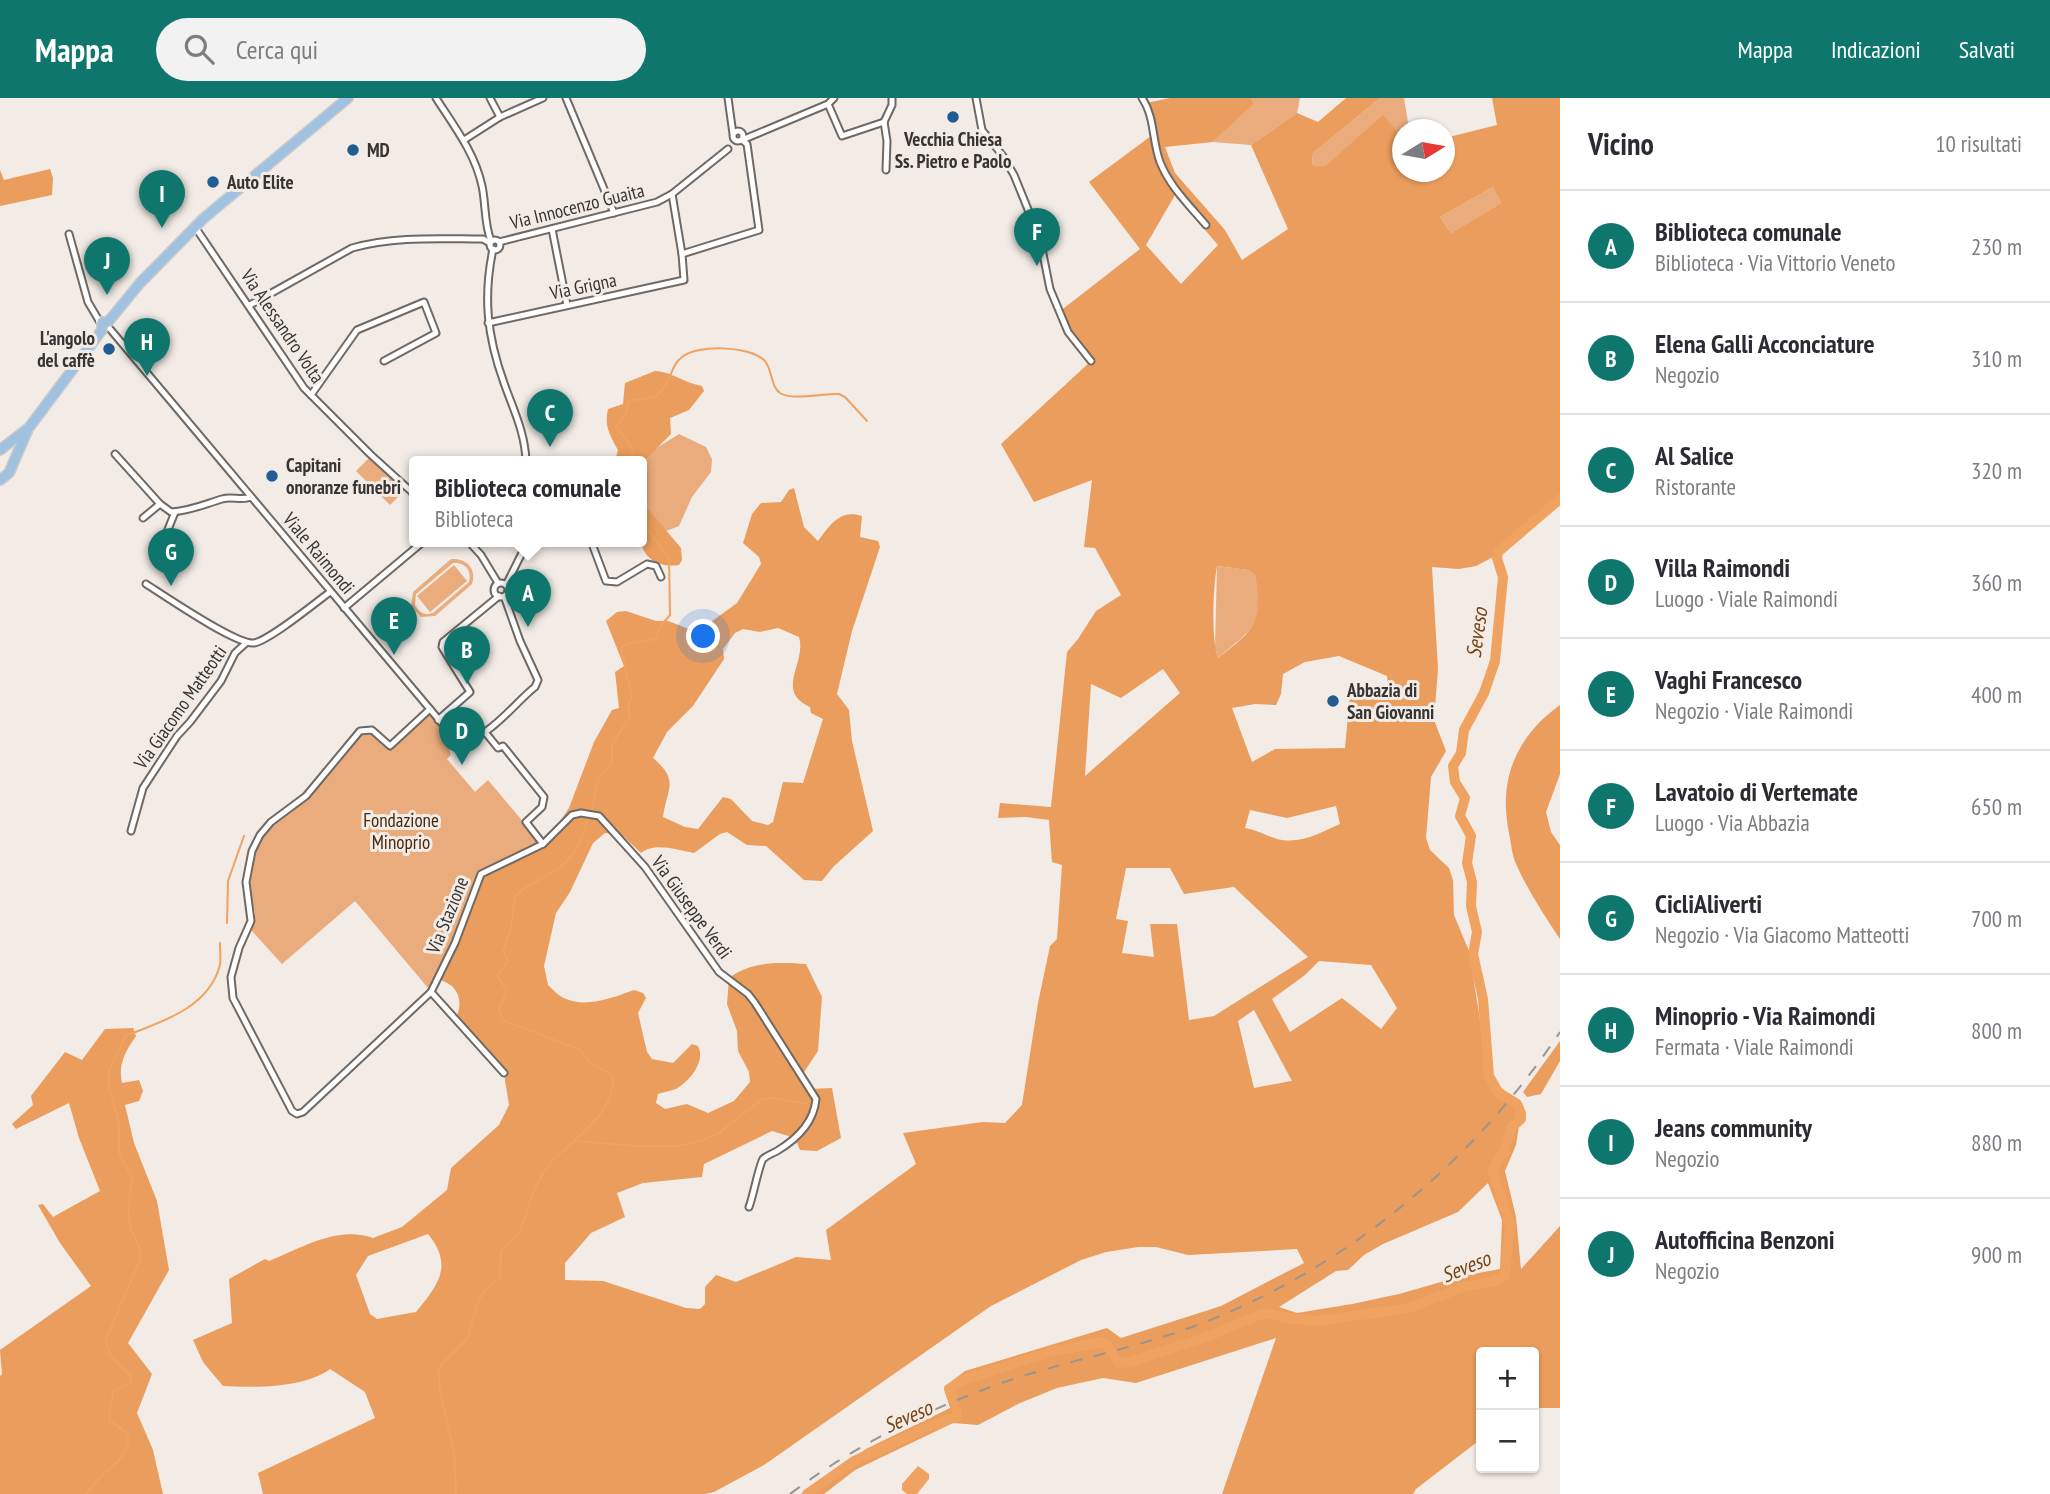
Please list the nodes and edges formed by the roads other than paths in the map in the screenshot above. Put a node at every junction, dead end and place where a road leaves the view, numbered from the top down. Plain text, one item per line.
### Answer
1 (348, 98) edge
2 (436, 98) edge
3 (490, 98) edge
4 (543, 98) edge
5 (566, 98) edge
6 (728, 98) edge
7 (834, 98) edge
8 (892, 98) edge
9 (976, 98) edge
10 (1142, 98) edge
11 (828, 104) junction
12 (500, 117) junction
13 (884, 122) junction
14 (738, 136) junction
15 (464, 140) junction
16 (886, 170) dead end
17 (671, 194) junction
18 (614, 213) junction
19 (1206, 225) dead end
20 (195, 227) junction
21 (552, 229) junction
22 (69, 234) dead end
23 (491, 242) junction
24 (499, 242) junction
25 (493, 249) junction
26 (682, 254) junction
27 (250, 305) junction
28 (567, 305) junction
29 (488, 323) junction
30 (105, 326) junction
31 (384, 361) dead end
32 (1091, 361) dead end
33 (311, 395) junction
34 (28, 429) junction
35 (0, 451) edge
36 (115, 454) dead end
37 (525, 456) edge
38 (11, 465) junction
39 (0, 480) edge
40 (409, 489) edge
41 (251, 497) junction
42 (160, 504) junction
43 (175, 512) junction
44 (143, 518) dead end
45 (167, 531) dead end
46 (417, 547) edge
47 (474, 547) edge
48 (525, 547) edge
49 (593, 547) edge
50 (661, 577) dead end
51 (498, 583) junction
52 (146, 584) dead end
53 (506, 585) junction
54 (330, 592) junction
55 (501, 596) junction
56 (344, 608) junction
57 (246, 643) junction
58 (430, 709) junction
59 (438, 720) junction
60 (485, 732) junction
61 (131, 831) dead end
62 (543, 844) junction
63 (431, 992) junction
64 (504, 1073) dead end
65 (749, 1207) dead end

1 - 20 main road
2 - 15 street
3 - 12 street
4 - 12 street
5 - 18 street
6 - 14 street
7 - 11 street
8 - 13 street
9 - 32 street
10 - 19 street
11 - 13 street
11 - 14 street
12 - 15 street
13 - 16 street
14 - 17 street, Via Innocenzo Guaita
14 - 26 street
15 - 23 street
17 - 18 street, Via Innocenzo Guaita
17 - 26 street
18 - 21 street, Via Innocenzo Guaita
20 - 27 street, Via Alessandro Volta
20 - 30 main road
21 - 24 street, Via Innocenzo Guaita
21 - 28 street
22 - 30 street, Viale Raimondi
23 - 24 street
23 - 25 street
23 - 27 street
24 - 25 street
25 - 29 street
26 - 28 street, Via Grigna
27 - 33 street, Via Alessandro Volta
28 - 29 street, Via Grigna
29 - 37 street
30 - 34 main road
30 - 41 street, Viale Raimondi
31 - 33 street
33 - 40 street, Via Alessandro Volta
34 - 35 main road
34 - 38 main road
35 - 38 main road
36 - 42 street
38 - 39 main road
41 - 43 street
41 - 54 street, Viale Raimondi
42 - 43 street
42 - 44 street
43 - 45 street
46 - 56 street
47 - 51 street
48 - 53 street
49 - 50 street
51 - 53 street
51 - 55 street
52 - 57 street, Via Giacomo Matteotti
53 - 55 street
54 - 56 street, Viale Raimondi
54 - 57 street, Via Giacomo Matteotti
55 - 59 street
55 - 60 street
56 - 58 street, Viale Raimondi
57 - 61 street, Via Giacomo Matteotti
58 - 59 street, Viale Raimondi
58 - 63 street
59 - 60 street, Viale Raimondi
60 - 62 street
62 - 63 street, Via Stazione
62 - 65 street, Via Giuseppe Verdi
63 - 64 street

